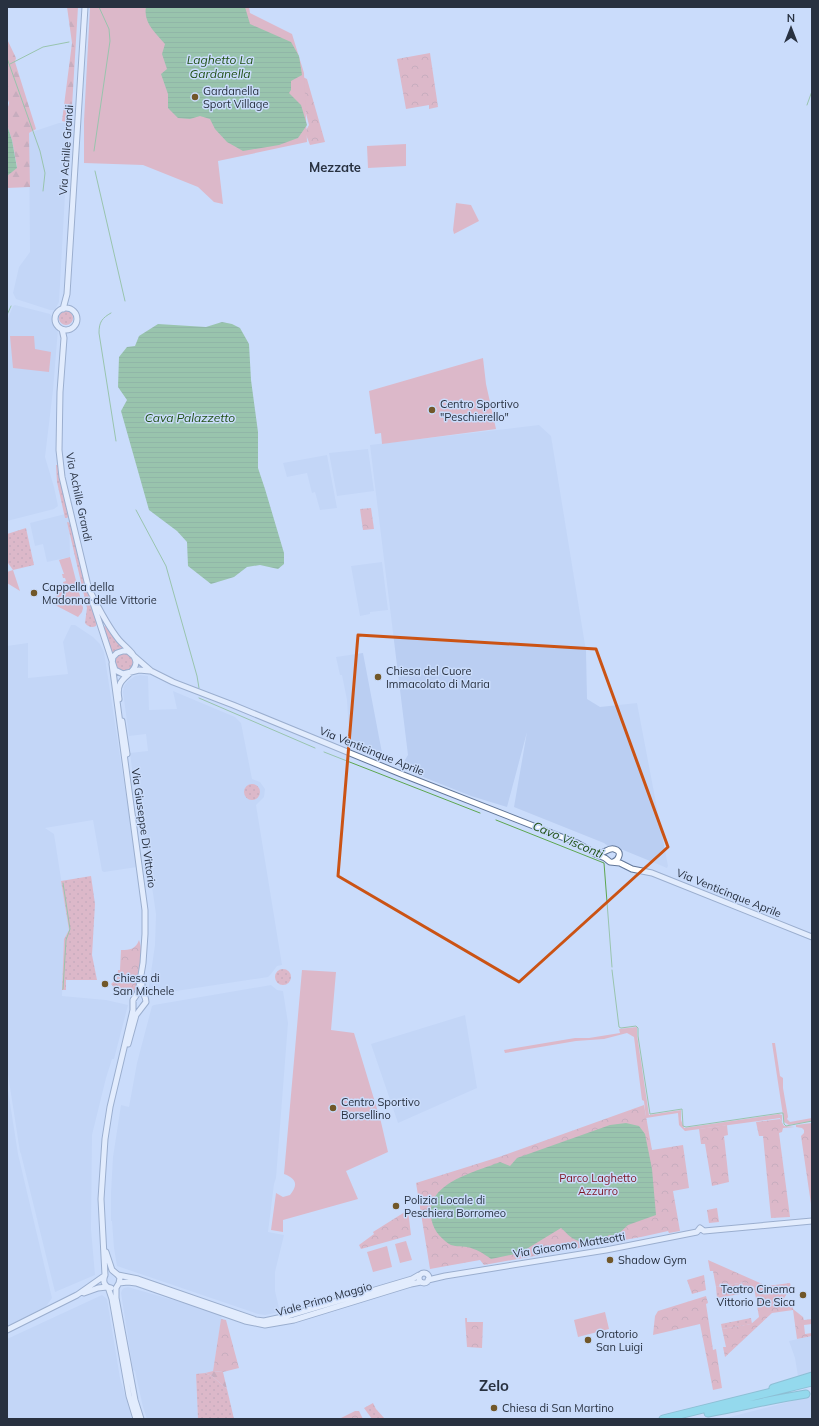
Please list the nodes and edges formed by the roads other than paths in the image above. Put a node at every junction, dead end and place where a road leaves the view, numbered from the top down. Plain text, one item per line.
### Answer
1 (85, 7) edge
2 (67, 294) junction
3 (63, 309) junction
4 (70, 309) junction
5 (62, 329) junction
6 (68, 329) junction
7 (64, 338) junction
8 (88, 587) junction
9 (132, 654) junction
10 (112, 664) junction
11 (151, 671) junction
12 (131, 672) junction
13 (586, 848) junction
14 (608, 850) junction
15 (621, 859) junction
16 (607, 860) junction
17 (613, 862) junction
18 (638, 870) junction
19 (812, 937) edge
20 (136, 995) junction
21 (143, 995) junction
22 (134, 1004) junction
23 (143, 1007) junction
24 (121, 1064) junction
25 (812, 1221) edge
26 (102, 1240) junction
27 (116, 1273) junction
28 (104, 1275) junction
29 (419, 1276) junction
30 (428, 1277) junction
31 (421, 1282) junction
32 (118, 1285) junction
33 (108, 1287) junction
34 (77, 1295) junction
35 (7, 1330) edge
36 (812, 1376) edge
37 (812, 1382) edge
38 (812, 1387) edge
39 (809, 1394) edge
40 (752, 1396) junction
41 (708, 1413) junction
42 (136, 1419) edge
43 (141, 1419) edge
44 (663, 1419) edge
45 (683, 1419) edge

1 - 2 main road, Via Achille Grandi
2 - 3 main road, Via Achille Grandi
2 - 4 main road, Via Achille Grandi
3 - 4 main road
3 - 5 main road, Via Achille Grandi
4 - 6 main road, Via Achille Grandi
5 - 6 main road
5 - 7 main road, Via Achille Grandi
6 - 7 main road, Via Achille Grandi
7 - 8 main road, Via Achille Grandi
8 - 9 main road, Via Achille Grandi
8 - 10 main road, Via Achille Grandi
9 - 10 main road
9 - 11 main road, Via Venticinque Aprile
9 - 12 main road
10 - 12 main road
10 - 20 main road, Via Giuseppe Di Vittorio
11 - 12 main road, Via Venticinque Aprile
11 - 13 main road, Via Venticinque Aprile
12 - 21 main road, Via Giuseppe Di Vittorio
13 - 14 main road, Via Venticinque Aprile
13 - 16 main road, Via Venticinque Aprile
14 - 15 main road
14 - 16 main road
15 - 17 main road
15 - 18 main road, Via Venticinque Aprile
16 - 17 main road
17 - 18 main road, Via Venticinque Aprile
18 - 19 main road, Via Venticinque Aprile
20 - 21 main road
20 - 22 main road, Via Giuseppe Di Vittorio
21 - 23 main road, Via Giuseppe Di Vittorio
22 - 23 main road
22 - 24 main road, Via Giuseppe Di Vittorio
23 - 24 main road, Via Giuseppe Di Vittorio
24 - 26 main road, Via Giuseppe Di Vittorio
25 - 30 main road, Via Giacomo Matteotti
26 - 27 main road, Via Giuseppe Di Vittorio
26 - 28 main road, Via Giuseppe Di Vittorio
27 - 28 main road
27 - 29 main road, Viale Primo Maggio
27 - 32 main road, Via Giuseppe Di Vittorio
28 - 33 main road, Via Giuseppe Di Vittorio
28 - 34 main road
29 - 30 main road
29 - 31 main road
30 - 31 main road
31 - 32 main road, Viale Primo Maggio
32 - 33 main road
32 - 43 main road, Via Giuseppe Di Vittorio
33 - 34 main road
33 - 42 main road, Via Giuseppe Di Vittorio
34 - 35 main road
36 - 40 highway
37 - 40 highway
38 - 41 highway
39 - 41 highway
40 - 44 highway
41 - 45 highway

